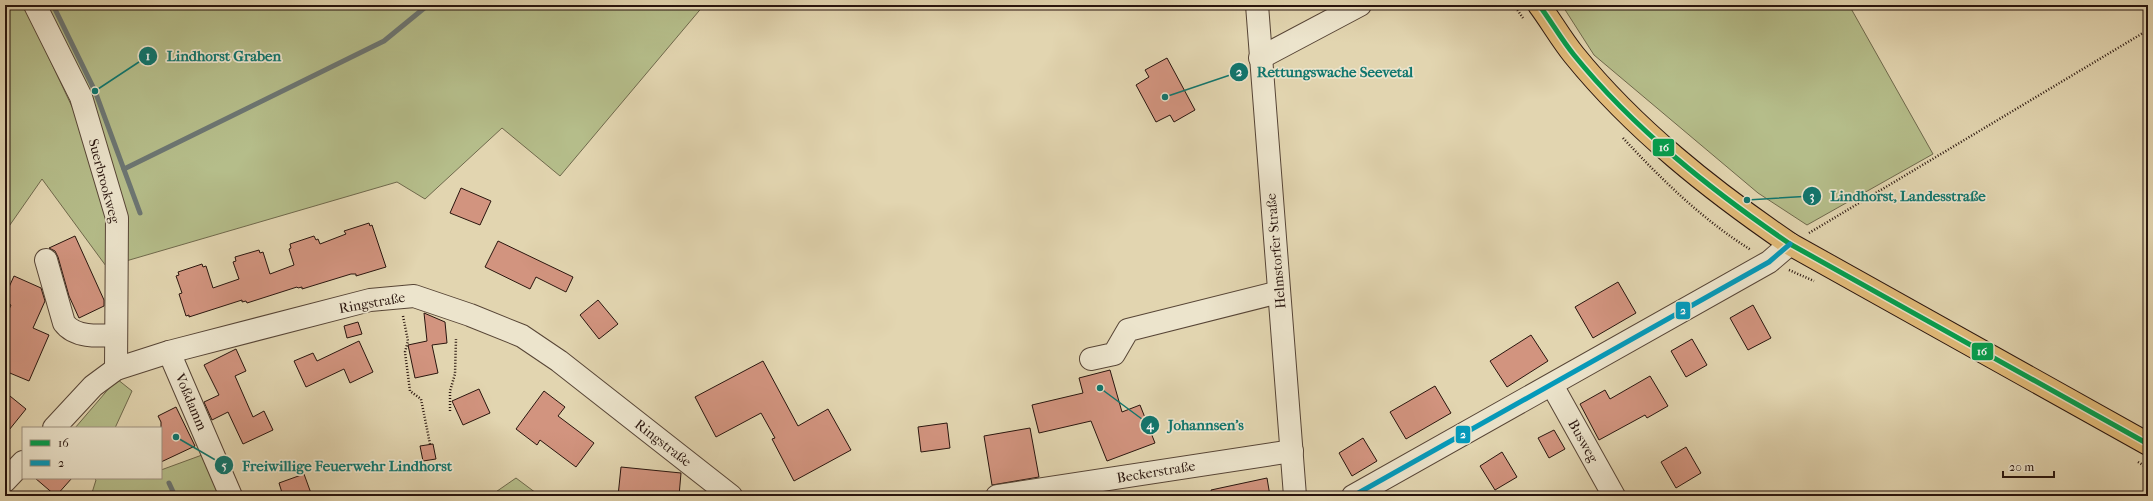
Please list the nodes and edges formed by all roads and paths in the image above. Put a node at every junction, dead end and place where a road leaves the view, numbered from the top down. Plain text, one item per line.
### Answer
1 (35, 5) edge
2 (1257, 5) edge
3 (1360, 5) edge
4 (1539, 5) edge
5 (2148, 30) edge
6 (1260, 58) junction
7 (1790, 244) junction
8 (46, 260) dead end
9 (1280, 292) junction
10 (401, 297) junction
11 (116, 335) junction
12 (456, 339) dead end
13 (169, 352) junction
14 (1091, 359) dead end
15 (116, 369) junction
16 (1552, 385) junction
17 (450, 410) dead end
18 (55, 427) edge
19 (430, 444) dead end
20 (2148, 444) edge
21 (1292, 451) junction
22 (22, 463) edge
23 (5, 482) edge
24 (231, 496) edge
25 (731, 496) edge
26 (997, 496) edge
27 (1295, 496) edge
28 (1353, 496) edge
29 (1614, 496) edge

1 - 11 street, Suerbrookweg
2 - 6 street, Helmstorfer Straße
3 - 6 street
4 - 7 main road
5 - 7 path
6 - 9 street, Helmstorfer Straße
7 - 16 street
7 - 20 main road
8 - 11 street
9 - 14 street
9 - 21 street, Helmstorfer Straße
10 - 13 street, Ringstraße
10 - 19 path
10 - 25 street, Ringstraße
11 - 15 street, Suerbrookweg
12 - 17 path
13 - 15 street, Ringstraße
13 - 24 street, Voßdamm
15 - 18 street, Ringstraße
16 - 28 street
16 - 29 street, Busweg
21 - 26 street, Beckerstraße
21 - 27 street, Helmstorfer Straße
22 - 23 street

